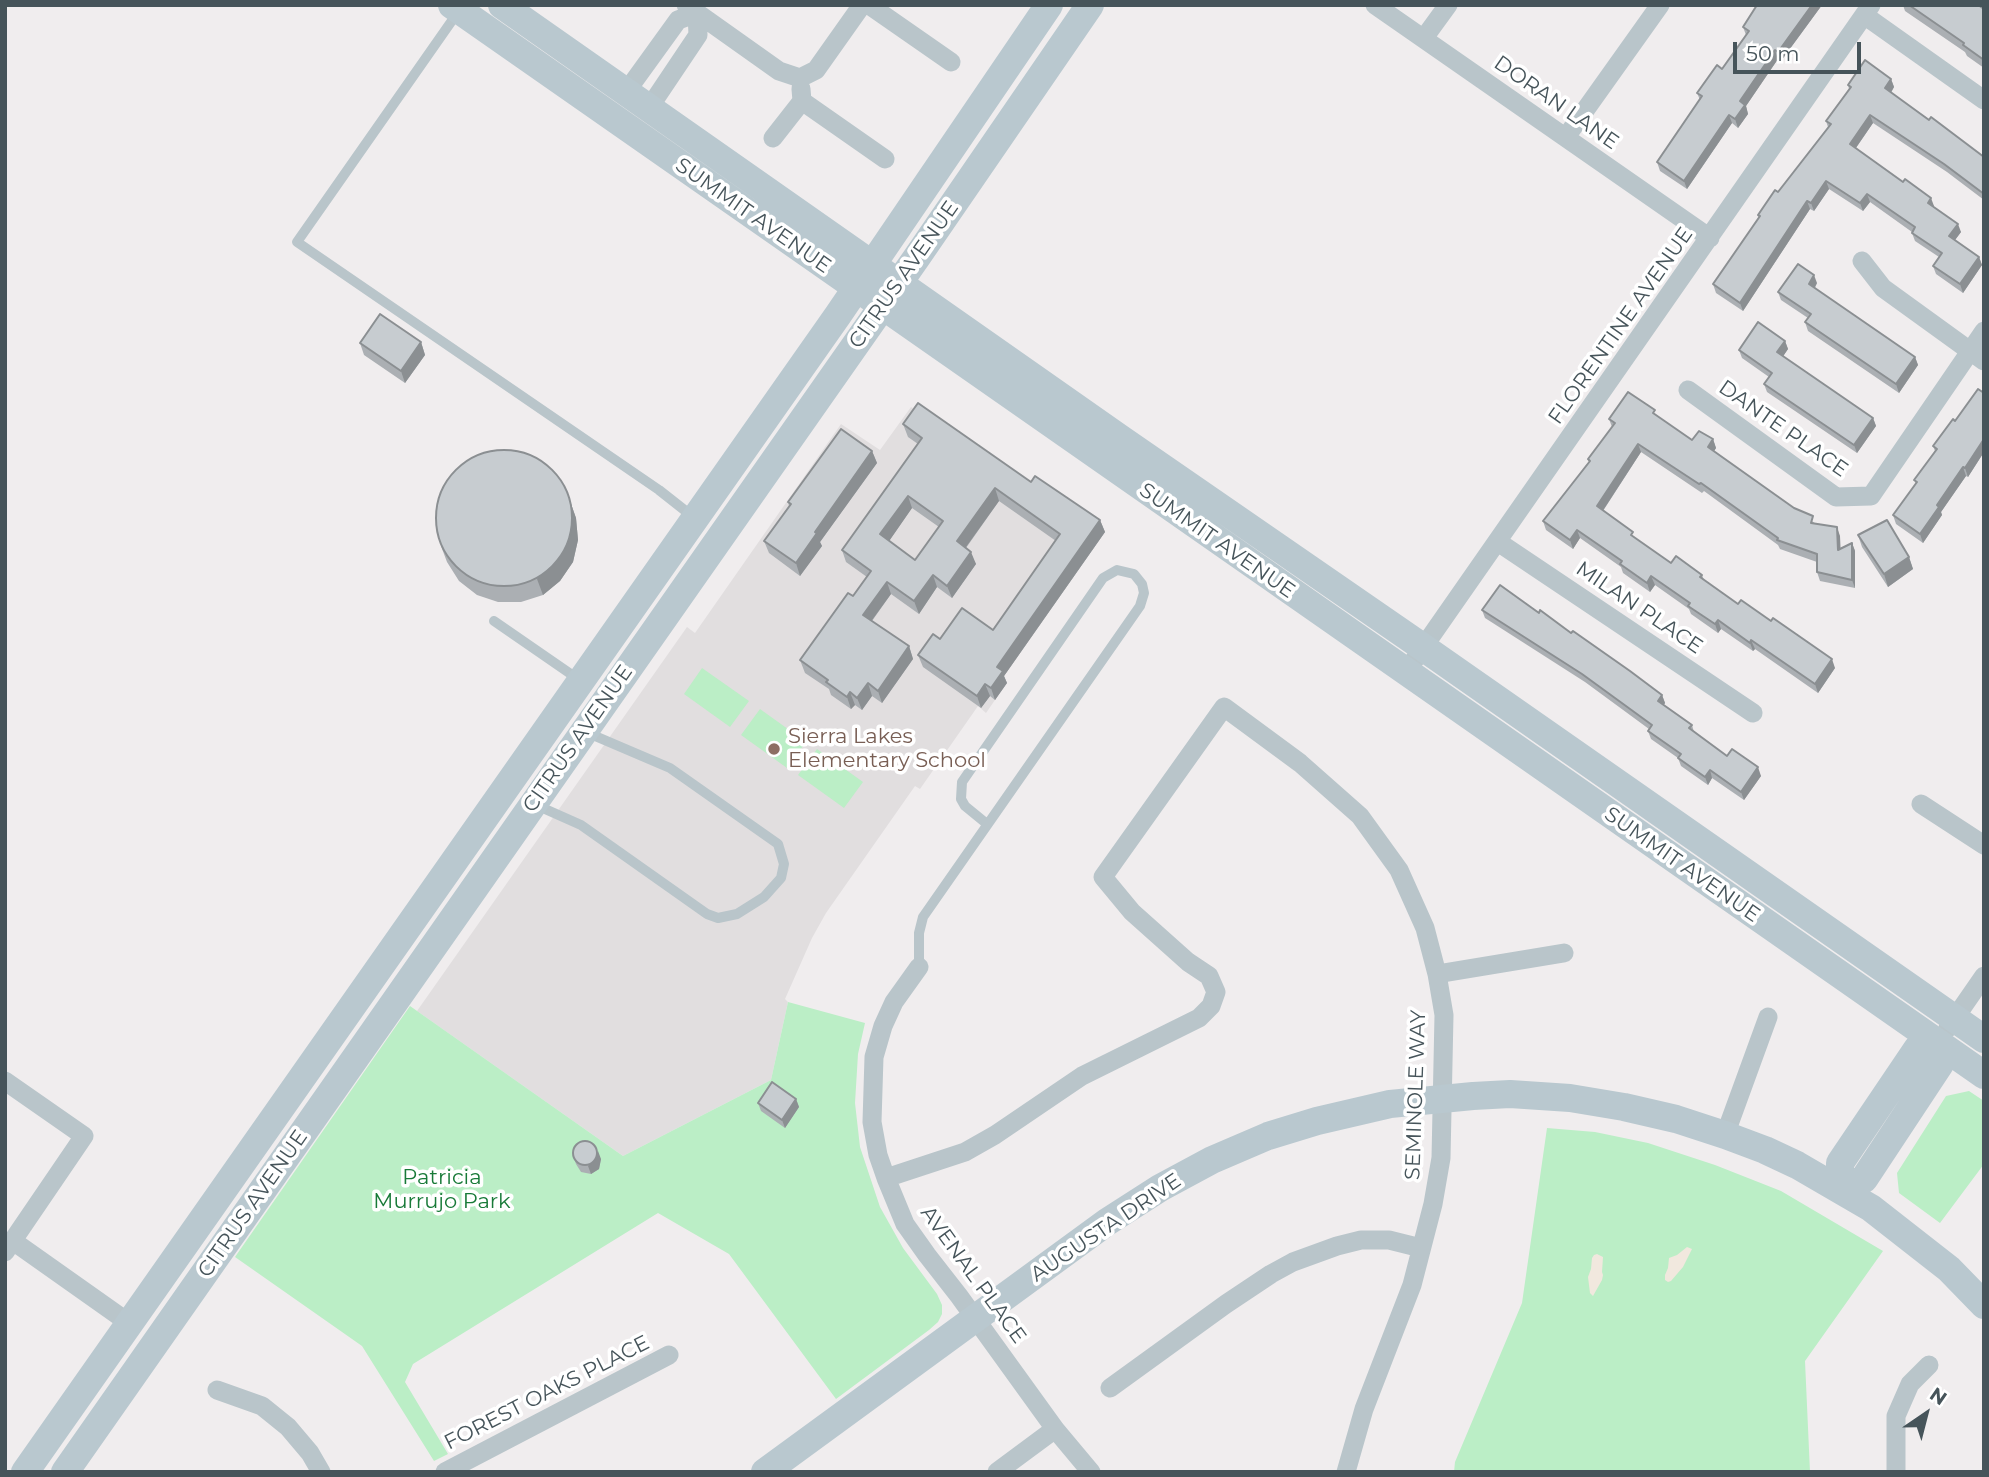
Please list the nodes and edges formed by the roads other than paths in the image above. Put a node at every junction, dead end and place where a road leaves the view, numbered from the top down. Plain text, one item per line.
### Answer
1 (502, 5) edge
2 (1049, 5) edge
3 (1090, 5) edge
4 (1375, 5) edge
5 (1448, 5) edge
6 (1660, 5) edge
7 (860, 7) edge
8 (455, 8) edge
9 (692, 9) edge
10 (1868, 10) edge
11 (1424, 38) junction
12 (663, 41) junction
13 (684, 55) junction
14 (951, 62) dead end
15 (800, 78) junction
16 (637, 100) junction
17 (1984, 100) edge
18 (802, 101) junction
19 (1566, 137) junction
20 (773, 138) dead end
21 (885, 159) dead end
22 (1710, 238) junction
23 (1862, 261) dead end
24 (871, 265) junction
25 (898, 283) junction
26 (855, 288) junction
27 (881, 306) junction
28 (1984, 331) edge
29 (1977, 356) edge
30 (1688, 390) dead end
31 (695, 518) junction
32 (1498, 542) junction
33 (494, 621) dead end
34 (1424, 648) junction
35 (1406, 672) junction
36 (581, 681) junction
37 (1753, 713) dead end
38 (583, 731) junction
39 (533, 803) junction
40 (1921, 804) dead end
41 (987, 824) junction
42 (1984, 845) edge
43 (1564, 953) dead end
44 (919, 967) joint
45 (1437, 974) junction
46 (1984, 976) edge
47 (1768, 1017) dead end
48 (1954, 1019) junction
49 (1984, 1039) edge
50 (1938, 1043) junction
51 (1984, 1075) edge
52 (5, 1081) edge
53 (1442, 1099) junction
54 (1725, 1135) junction
55 (886, 1178) junction
56 (1840, 1190) junction
57 (9, 1247) edge
58 (1421, 1248) junction
59 (1984, 1305) edge
60 (976, 1318) junction
61 (129, 1323) junction
62 (669, 1356) dead end
63 (1929, 1365) dead end
64 (1110, 1388) dead end
65 (218, 1390) dead end
66 (1055, 1429) junction
67 (473, 1465) edge
68 (25, 1472) edge
69 (65, 1472) edge
70 (321, 1472) edge
71 (445, 1472) edge
72 (765, 1472) edge
73 (997, 1472) edge
74 (1091, 1472) edge
75 (1346, 1472) edge
76 (1896, 1472) edge

1 - 16 main road, SUMMIT AVENUE
2 - 24 main road, CITRUS AVENUE
3 - 25 main road, CITRUS AVENUE
4 - 11 street, DORAN LANE
5 - 11 street
6 - 19 street
7 - 14 street
7 - 15 street
8 - 26 main road, SUMMIT AVENUE
8 - 31 lane
9 - 12 street
9 - 13 street
9 - 15 street
10 - 17 street
10 - 22 street, FLORENTINE AVENUE
11 - 19 street, DORAN LANE
12 - 13 street
12 - 16 street
13 - 16 street
15 - 18 street
16 - 24 main road, SUMMIT AVENUE
18 - 20 street
18 - 21 street
19 - 22 street, DORAN LANE
22 - 32 street, FLORENTINE AVENUE
23 - 29 street
24 - 25 main road, SUMMIT AVENUE
24 - 26 main road, CITRUS AVENUE
25 - 27 main road, CITRUS AVENUE
25 - 34 main road, SUMMIT AVENUE
26 - 27 main road, SUMMIT AVENUE
26 - 31 main road, CITRUS AVENUE
27 - 35 main road, SUMMIT AVENUE
27 - 38 main road, CITRUS AVENUE
28 - 29 street
29 - 30 street, DANTE PLACE
31 - 36 main road, CITRUS AVENUE
32 - 34 street, FLORENTINE AVENUE
32 - 37 street, MILAN PLACE
33 - 36 lane
34 - 35 street, FLORENTINE AVENUE
34 - 48 main road, SUMMIT AVENUE
35 - 50 main road, SUMMIT AVENUE
36 - 61 main road, CITRUS AVENUE
38 - 39 main road, CITRUS AVENUE
38 - 39 lane
39 - 69 main road, CITRUS AVENUE
40 - 42 street
41 - 41 lane
41 - 44 lane
43 - 45 street
44 - 55 street, AVENAL PLACE
45 - 53 street, SEMINOLE WAY
45 - 55 street, SEMINOLE WAY
46 - 48 street
47 - 54 street
48 - 49 main road, SUMMIT AVENUE
48 - 50 street
50 - 51 main road, SUMMIT AVENUE
50 - 56 main road
52 - 57 street
53 - 54 main road, AUGUSTA DRIVE
53 - 58 street, SEMINOLE WAY
53 - 60 main road, AUGUSTA DRIVE
54 - 56 main road, AUGUSTA DRIVE
55 - 60 street, AVENAL PLACE
56 - 59 main road, AUGUSTA DRIVE
57 - 61 street
58 - 64 street
58 - 75 street, SEMINOLE WAY
60 - 66 street, AVENAL PLACE
60 - 72 main road, AUGUSTA DRIVE
61 - 68 main road, CITRUS AVENUE
62 - 67 street, FOREST OAKS PLACE
63 - 76 street
65 - 70 street
66 - 73 street
66 - 74 street, AVENAL PLACE
67 - 71 street, FOREST OAKS PLACE

